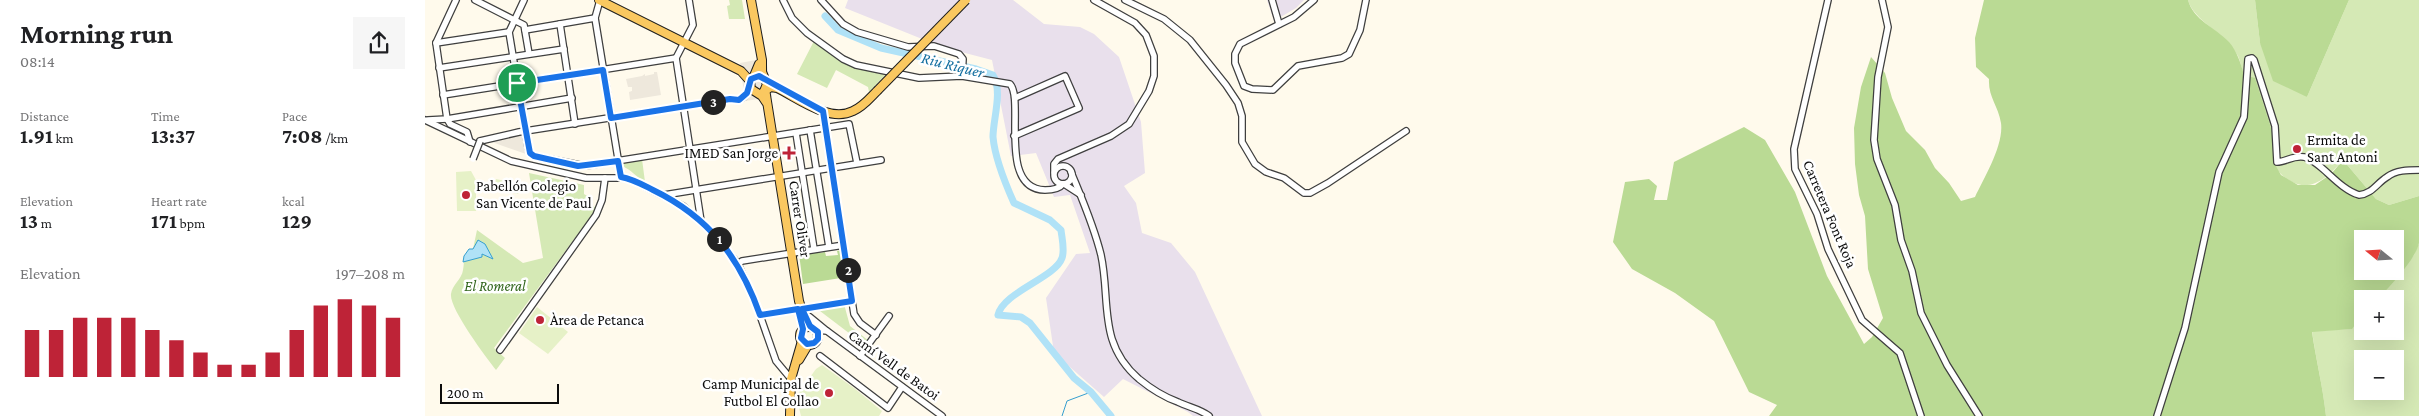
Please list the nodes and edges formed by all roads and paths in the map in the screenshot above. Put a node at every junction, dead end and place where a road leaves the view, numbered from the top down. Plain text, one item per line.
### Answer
1 (456, 0) edge
2 (475, 0) edge
3 (524, 0) edge
4 (600, 0) edge
5 (689, 0) edge
6 (751, 0) edge
7 (783, 0) edge
8 (821, 0) edge
9 (966, 0) edge
10 (1094, 0) edge
11 (1103, 0) edge
12 (1125, 0) edge
13 (1272, 0) edge
14 (1314, 0) edge
15 (1366, 0) edge
16 (1828, 0) edge
17 (1882, 0) edge
18 (1108, 9) junction
19 (595, 18) junction
20 (514, 20) junction
21 (560, 24) junction
22 (1279, 24) junction
23 (525, 30) junction
24 (509, 32) junction
25 (685, 42) junction
26 (435, 44) junction
27 (564, 49) junction
28 (529, 54) junction
29 (760, 55) junction
30 (513, 57) junction
31 (677, 58) junction
32 (439, 68) junction
33 (603, 70) junction
34 (568, 75) junction
35 (962, 76) junction
36 (765, 78) junction
37 (751, 81) junction
38 (517, 83) junction
39 (761, 91) junction
40 (790, 94) junction
41 (443, 95) junction
42 (572, 98) junction
43 (1015, 98) junction
44 (684, 106) junction
45 (521, 107) junction
46 (769, 111) junction
47 (823, 111) junction
48 (611, 118) junction
49 (447, 119) junction
50 (425, 120) edge
51 (575, 124) junction
52 (825, 128) junction
53 (810, 130) junction
54 (526, 131) junction
55 (1406, 131) dead end
56 (795, 133) junction
57 (773, 136) junction
58 (1014, 136) junction
59 (470, 142) junction
60 (691, 149) junction
61 (1073, 153) junction
62 (473, 158) dead end
63 (881, 160) dead end
64 (618, 161) junction
65 (857, 163) junction
66 (832, 168) junction
67 (817, 170) junction
68 (1070, 170) junction
69 (2419, 170) edge
70 (802, 172) junction
71 (1054, 172) junction
72 (780, 176) junction
73 (621, 177) junction
74 (605, 178) junction
75 (1055, 180) junction
76 (1063, 184) junction
77 (697, 190) junction
78 (1052, 190) junction
79 (664, 195) junction
80 (1082, 197) junction
81 (701, 221) junction
82 (844, 245) junction
83 (829, 247) junction
84 (814, 249) junction
85 (792, 253) junction
86 (738, 264) junction
87 (852, 301) junction
88 (800, 306) junction
89 (760, 315) junction
90 (889, 316) dead end
91 (810, 317) dead end
92 (812, 330) junction
93 (829, 333) junction
94 (876, 335) junction
95 (805, 343) junction
96 (500, 350) dead end
97 (820, 356) dead end
98 (861, 356) junction
99 (780, 366) junction
100 (793, 368) junction
101 (791, 379) junction
102 (902, 387) junction
103 (791, 416) edge
104 (942, 416) edge
105 (1209, 416) edge
106 (1921, 416) edge
107 (1979, 416) edge
108 (2157, 416) edge

1 - 26 street
2 - 20 street
3 - 20 street
4 - 19 street
4 - 25 main road
5 - 25 street
6 - 29 main road
7 - 35 street
8 - 35 street
9 - 47 main road, bridge
10 - 18 street
11 - 18 street
12 - 55 street
13 - 22 street
14 - 22 street
15 - 22 street
16 - 106 street, Carretera Font Roja
17 - 107 street
18 - 61 street
19 - 21 street
19 - 33 street
20 - 23 street
20 - 24 street
21 - 23 street
21 - 27 street
23 - 28 street
24 - 26 street
24 - 30 street
25 - 31 street
25 - 37 main road
26 - 32 street
27 - 28 street
27 - 34 street
28 - 30 street
29 - 36 main road
29 - 37 main road
30 - 32 street
30 - 38 street
31 - 33 street
31 - 44 street
32 - 41 street
33 - 34 street
33 - 48 street
34 - 38 street
34 - 42 street
35 - 43 street
36 - 37 main road
36 - 39 main road, Carrer Oliver
36 - 40 main road
37 - 39 main road
37 - 44 street
38 - 41 street
38 - 45 street
39 - 40 main road
39 - 46 main road, Carrer Oliver
40 - 46 main road
40 - 47 main road
41 - 49 street
42 - 45 street
42 - 51 street
43 - 58 street
43 - 58 street
44 - 48 street
44 - 60 street
45 - 49 street
45 - 54 street
46 - 57 main road, Carrer Oliver
47 - 52 street
48 - 51 street
48 - 64 street
49 - 50 street
49 - 59 street
50 - 59 street
51 - 54 street
52 - 53 street
52 - 65 street
52 - 66 street
53 - 56 street
53 - 67 street
54 - 62 street, bridge
54 - 64 street
56 - 57 street
56 - 70 street
57 - 60 street
57 - 72 main road, Carrer Oliver
58 - 78 street
59 - 74 street
60 - 64 street
60 - 77 street
61 - 68 street
61 - 71 street
63 - 65 street
64 - 73 street
65 - 66 street
66 - 67 street
66 - 82 street
67 - 70 street
67 - 83 street
68 - 71 street
68 - 76 street
68 - 80 street
69 - 108 street
70 - 72 street
70 - 84 street
71 - 75 street
72 - 77 street
72 - 85 main road, Carrer Oliver
73 - 74 street
73 - 79 street
74 - 96 street
75 - 76 street
75 - 78 street
76 - 78 street
76 - 80 street
77 - 79 street
77 - 81 street
79 - 81 street
80 - 105 street
81 - 86 street
82 - 83 street
82 - 87 street
83 - 84 street
84 - 85 street
85 - 86 street
85 - 88 main road, Carrer Oliver
86 - 89 street
87 - 88 street
87 - 94 street
88 - 89 street
88 - 92 main road, Carrer Oliver
89 - 99 street
90 - 94 street
91 - 93 street, Camí Vell de Batoi
92 - 93 street, Camí Vell de Batoi
92 - 95 main road
92 - 95 main road, Carrer Oliver
93 - 98 street, Camí Vell de Batoi
94 - 98 street
95 - 100 main road
95 - 103 main road
97 - 102 street
98 - 102 street, Camí Vell de Batoi
99 - 100 street
99 - 101 street
100 - 101 main road
101 - 103 main road
102 - 104 street, Camí Vell de Batoi

